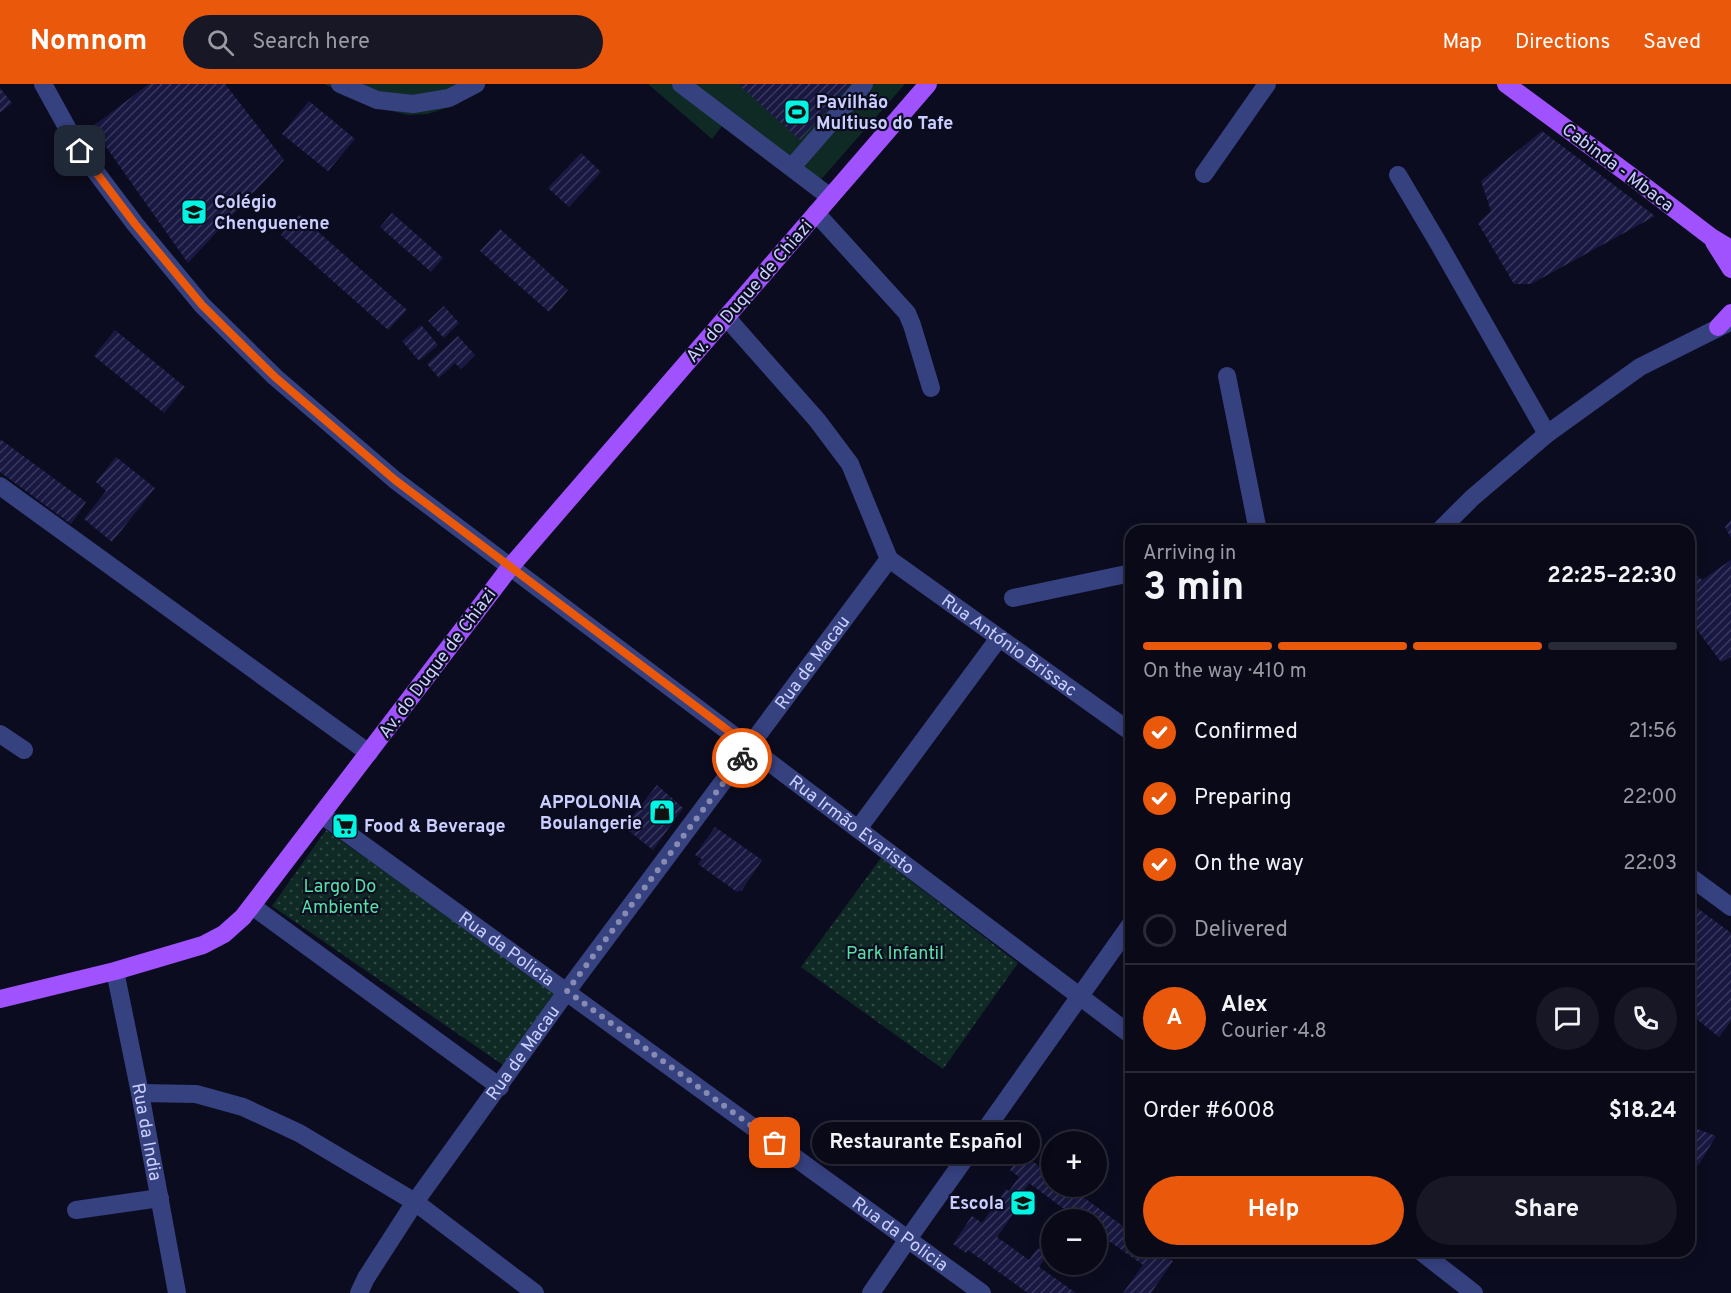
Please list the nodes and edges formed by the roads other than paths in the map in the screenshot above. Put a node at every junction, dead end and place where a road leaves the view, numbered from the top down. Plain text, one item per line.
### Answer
1 (43, 84) edge
2 (340, 84) edge
3 (476, 84) edge
4 (681, 84) edge
5 (864, 84) edge
6 (928, 84) edge
7 (1267, 84) edge
8 (1506, 84) edge
9 (792, 167) junction
10 (1204, 174) dead end
11 (1398, 175) dead end
12 (830, 197) junction
13 (816, 213) junction
14 (1711, 237) junction
15 (1731, 251) edge
16 (1731, 268) edge
17 (1731, 313) edge
18 (726, 317) junction
19 (1727, 324) edge
20 (1227, 376) dead end
21 (931, 388) dead end
22 (1546, 434) junction
23 (0, 486) edge
24 (1257, 525) edge
25 (1445, 525) edge
26 (889, 560) junction
27 (511, 567) junction
28 (1125, 574) edge
29 (1013, 598) dead end
30 (999, 638) junction
31 (1125, 728) edge
32 (0, 734) edge
33 (750, 747) junction
34 (24, 750) dead end
35 (369, 753) junction
36 (322, 814) junction
37 (858, 829) junction
38 (1695, 881) edge
39 (252, 906) junction
40 (1731, 908) edge
41 (1125, 932) edge
42 (115, 971) junction
43 (567, 991) junction
44 (1079, 997) junction
45 (0, 999) edge
46 (1125, 1031) edge
47 (500, 1087) junction
48 (140, 1093) junction
49 (160, 1198) junction
50 (416, 1202) junction
51 (76, 1210) dead end
52 (908, 1239) junction
53 (1428, 1257) edge
54 (177, 1293) edge
55 (359, 1293) edge
56 (535, 1293) edge
57 (872, 1293) edge
58 (982, 1293) edge
59 (1474, 1293) edge

1 - 27 street, Rua Irmão Evaristo
2 - 3 street
4 - 9 street
5 - 9 street
6 - 12 main road, Av. do Duque de Chiazi
7 - 10 street
8 - 14 main road, Cabinda - Mbaca
9 - 12 street
11 - 22 street
12 - 13 main road, Av. do Duque de Chiazi
13 - 18 main road, Av. do Duque de Chiazi
13 - 21 street
14 - 15 main road, Cabinda - Mbaca
14 - 16 main road
17 - 19 main road
18 - 26 street
18 - 27 main road, Av. do Duque de Chiazi
19 - 22 street
20 - 24 street
22 - 25 street
23 - 35 street
26 - 30 street, Rua António Brissac
26 - 33 street, Rua de Macau
27 - 33 street, Rua Irmão Evaristo
27 - 35 main road, Av. do Duque de Chiazi
28 - 29 street
30 - 31 street, Rua António Brissac
30 - 37 street
32 - 34 street
33 - 37 street, Rua Irmão Evaristo
33 - 43 street, Rua de Macau
35 - 36 main road, Av. do Duque de Chiazi
36 - 39 main road, Av. do Duque de Chiazi
36 - 43 street, Rua da Policia
37 - 44 street, Rua Irmão Evaristo
38 - 40 street
39 - 42 main road, Av. do Duque de Chiazi
39 - 47 street
41 - 44 street
42 - 45 main road, Av. do Duque de Chiazi
42 - 48 street, Rua da India
43 - 47 street, Rua de Macau
43 - 52 street, Rua da Policia
44 - 46 street, Rua Irmão Evaristo
44 - 52 street
47 - 50 street, Rua de Macau
48 - 49 street, Rua da India
48 - 50 street
49 - 51 street
49 - 54 street, Rua da India
50 - 55 street, Rua de Macau
50 - 56 street
52 - 57 street
52 - 58 street, Rua da Policia
53 - 59 street

